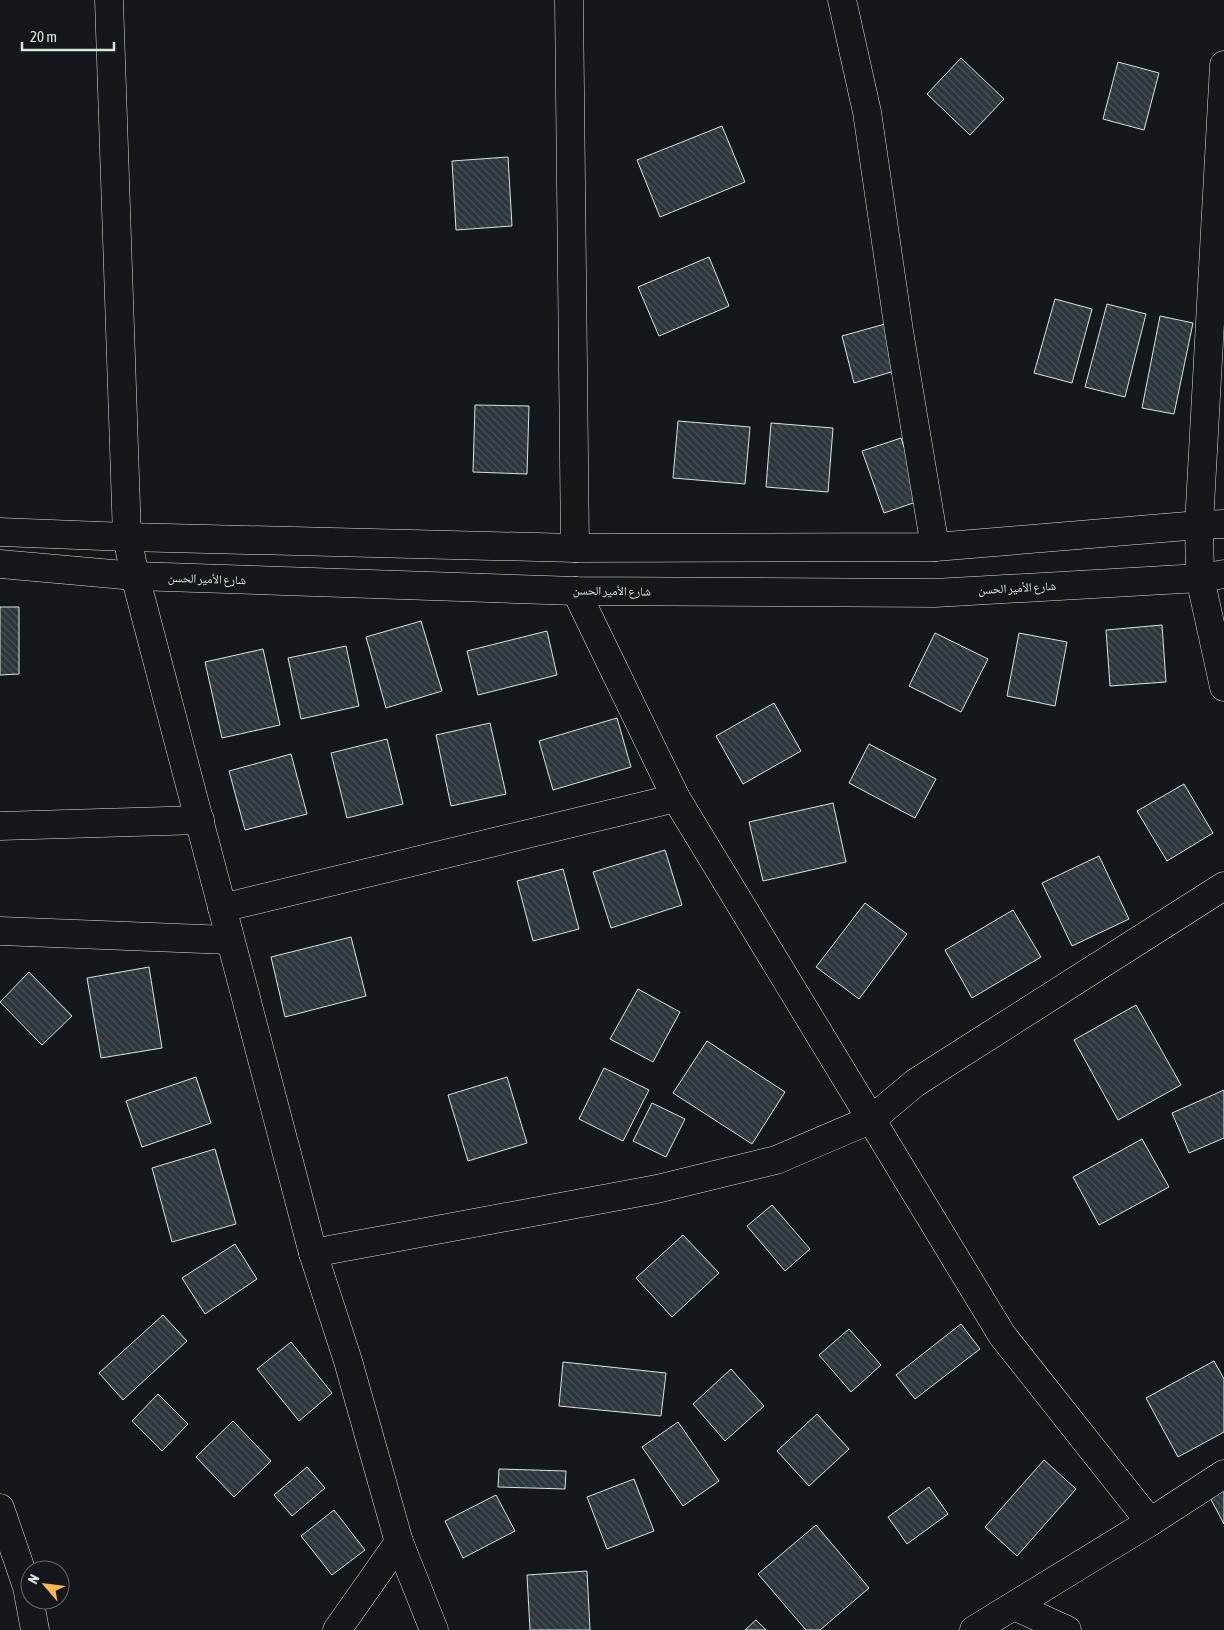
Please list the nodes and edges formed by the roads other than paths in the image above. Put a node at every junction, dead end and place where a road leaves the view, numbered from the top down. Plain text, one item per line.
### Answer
1 (109, 0) edge
2 (569, 0) edge
3 (842, 0) edge
4 (1224, 65) edge
5 (1211, 524) edge
6 (0, 532) edge
7 (127, 537) junction
8 (935, 547) junction
9 (575, 548) junction
10 (0, 564) edge
11 (135, 576) junction
12 (1212, 576) edge
13 (576, 591) junction
14 (1224, 687) edge
15 (676, 798) junction
16 (200, 820) junction
17 (0, 826) edge
18 (1224, 886) edge
19 (222, 908) junction
20 (0, 931) edge
21 (229, 940) junction
22 (872, 1119) junction
23 (313, 1253) junction
24 (1224, 1474) edge
25 (0, 1508) edge
26 (1150, 1522) junction
27 (398, 1542) junction
28 (1014, 1606) junction
29 (35, 1630) edge
30 (337, 1630) edge
31 (434, 1630) edge
32 (974, 1630) edge
33 (1067, 1630) edge

1 - 7 street
2 - 9 street
3 - 8 street
4 - 5 street
5 - 8 street
5 - 12 street
6 - 7 street
7 - 9 street
7 - 11 street
8 - 9 street
10 - 11 street, شارع الأمير الحسن
11 - 13 street, شارع الأمير الحسن
11 - 16 street
12 - 13 street, شارع الأمير الحسن
12 - 14 street
13 - 15 street
15 - 19 street
15 - 22 street
16 - 17 street
16 - 19 street
18 - 22 street
19 - 21 street
20 - 21 street
21 - 23 street
22 - 23 street
22 - 26 street
23 - 27 street
24 - 26 street
25 - 29 street
26 - 28 street
27 - 30 street
27 - 31 street
28 - 32 street
28 - 33 street

